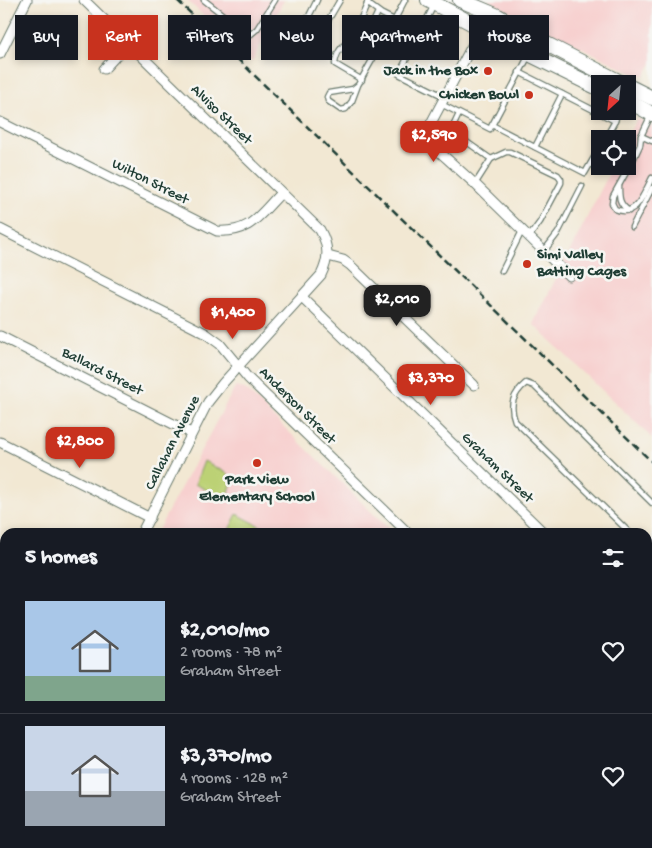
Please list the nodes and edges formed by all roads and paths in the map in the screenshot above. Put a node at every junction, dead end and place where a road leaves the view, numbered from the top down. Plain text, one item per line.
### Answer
1 (27, 0) edge
2 (84, 0) edge
3 (204, 0) edge
4 (274, 0) edge
5 (317, 0) edge
6 (340, 0) edge
7 (405, 0) edge
8 (460, 0) edge
9 (368, 1) edge
10 (431, 2) edge
11 (486, 10) junction
12 (378, 12) junction
13 (99, 15) edge
14 (362, 15) edge
15 (377, 15) edge
16 (384, 15) edge
17 (397, 15) edge
18 (484, 15) edge
19 (469, 21) edge
20 (342, 46) edge
21 (469, 49) edge
22 (0, 54) edge
23 (112, 60) edge
24 (145, 60) edge
25 (373, 60) edge
26 (526, 60) edge
27 (541, 60) edge
28 (104, 69) dead end
29 (519, 72) junction
30 (607, 75) edge
31 (362, 80) junction
32 (358, 85) junction
33 (591, 85) edge
34 (636, 93) edge
35 (562, 94) junction
36 (443, 101) junction
37 (636, 102) edge
38 (650, 104) edge
39 (459, 114) junction
40 (615, 121) joint
41 (0, 122) edge
42 (492, 126) junction
43 (610, 130) edge
44 (641, 136) junction
45 (652, 141) edge
46 (535, 147) junction
47 (491, 159) junction
48 (591, 163) edge
49 (652, 178) edge
50 (475, 184) junction
51 (620, 185) junction
52 (582, 186) dead end
53 (652, 188) edge
54 (281, 193) junction
55 (629, 211) junction
56 (632, 227) dead end
57 (0, 229) edge
58 (526, 234) junction
59 (544, 252) junction
60 (328, 256) junction
61 (502, 271) dead end
62 (569, 276) dead end
63 (302, 297) junction
64 (0, 336) edge
65 (239, 366) junction
66 (474, 385) dead end
67 (191, 433) junction
68 (0, 442) edge
69 (652, 503) edge
70 (150, 518) junction
71 (144, 528) edge
72 (403, 528) edge
73 (539, 528) edge
74 (626, 528) edge

1 - 22 street
2 - 13 street, Alviso Street
3 - 4 lane
5 - 6 lane
7 - 17 lane
8 - 11 main road
9 - 12 lane
9 - 14 lane
10 - 19 main road
10 - 36 lane
11 - 18 street
11 - 30 main road
12 - 15 lane
12 - 16 lane
20 - 31 lane
21 - 36 street
23 - 28 street
24 - 54 street, Alviso Street
25 - 31 lane
26 - 29 lane
27 - 33 main road
29 - 35 lane
29 - 42 lane
31 - 32 lane
32 - 32 lane
34 - 38 main road
35 - 40 lane
35 - 46 lane
36 - 39 lane
36 - 50 street
37 - 38 main road
38 - 44 lane
39 - 42 lane
39 - 47 lane
40 - 43 lane
41 - 54 street, Wilton Street
42 - 46 lane
44 - 45 lane
44 - 51 lane
46 - 48 lane
47 - 50 lane
47 - 58 lane
49 - 55 lane
50 - 58 street
51 - 55 lane
51 - 55 lane
52 - 59 lane
53 - 56 lane
54 - 60 street, Alviso Street
57 - 65 street, Anderson Street
58 - 59 street
58 - 61 lane
59 - 62 street
60 - 63 street, Callahan Avenue
60 - 66 street
63 - 65 street, Callahan Avenue
63 - 73 street, Graham Street
64 - 67 street, Ballard Street
65 - 67 street, Callahan Avenue
65 - 72 street, Anderson Street
67 - 70 street, Callahan Avenue
68 - 70 street
69 - 74 lane
70 - 71 street, Callahan Avenue

